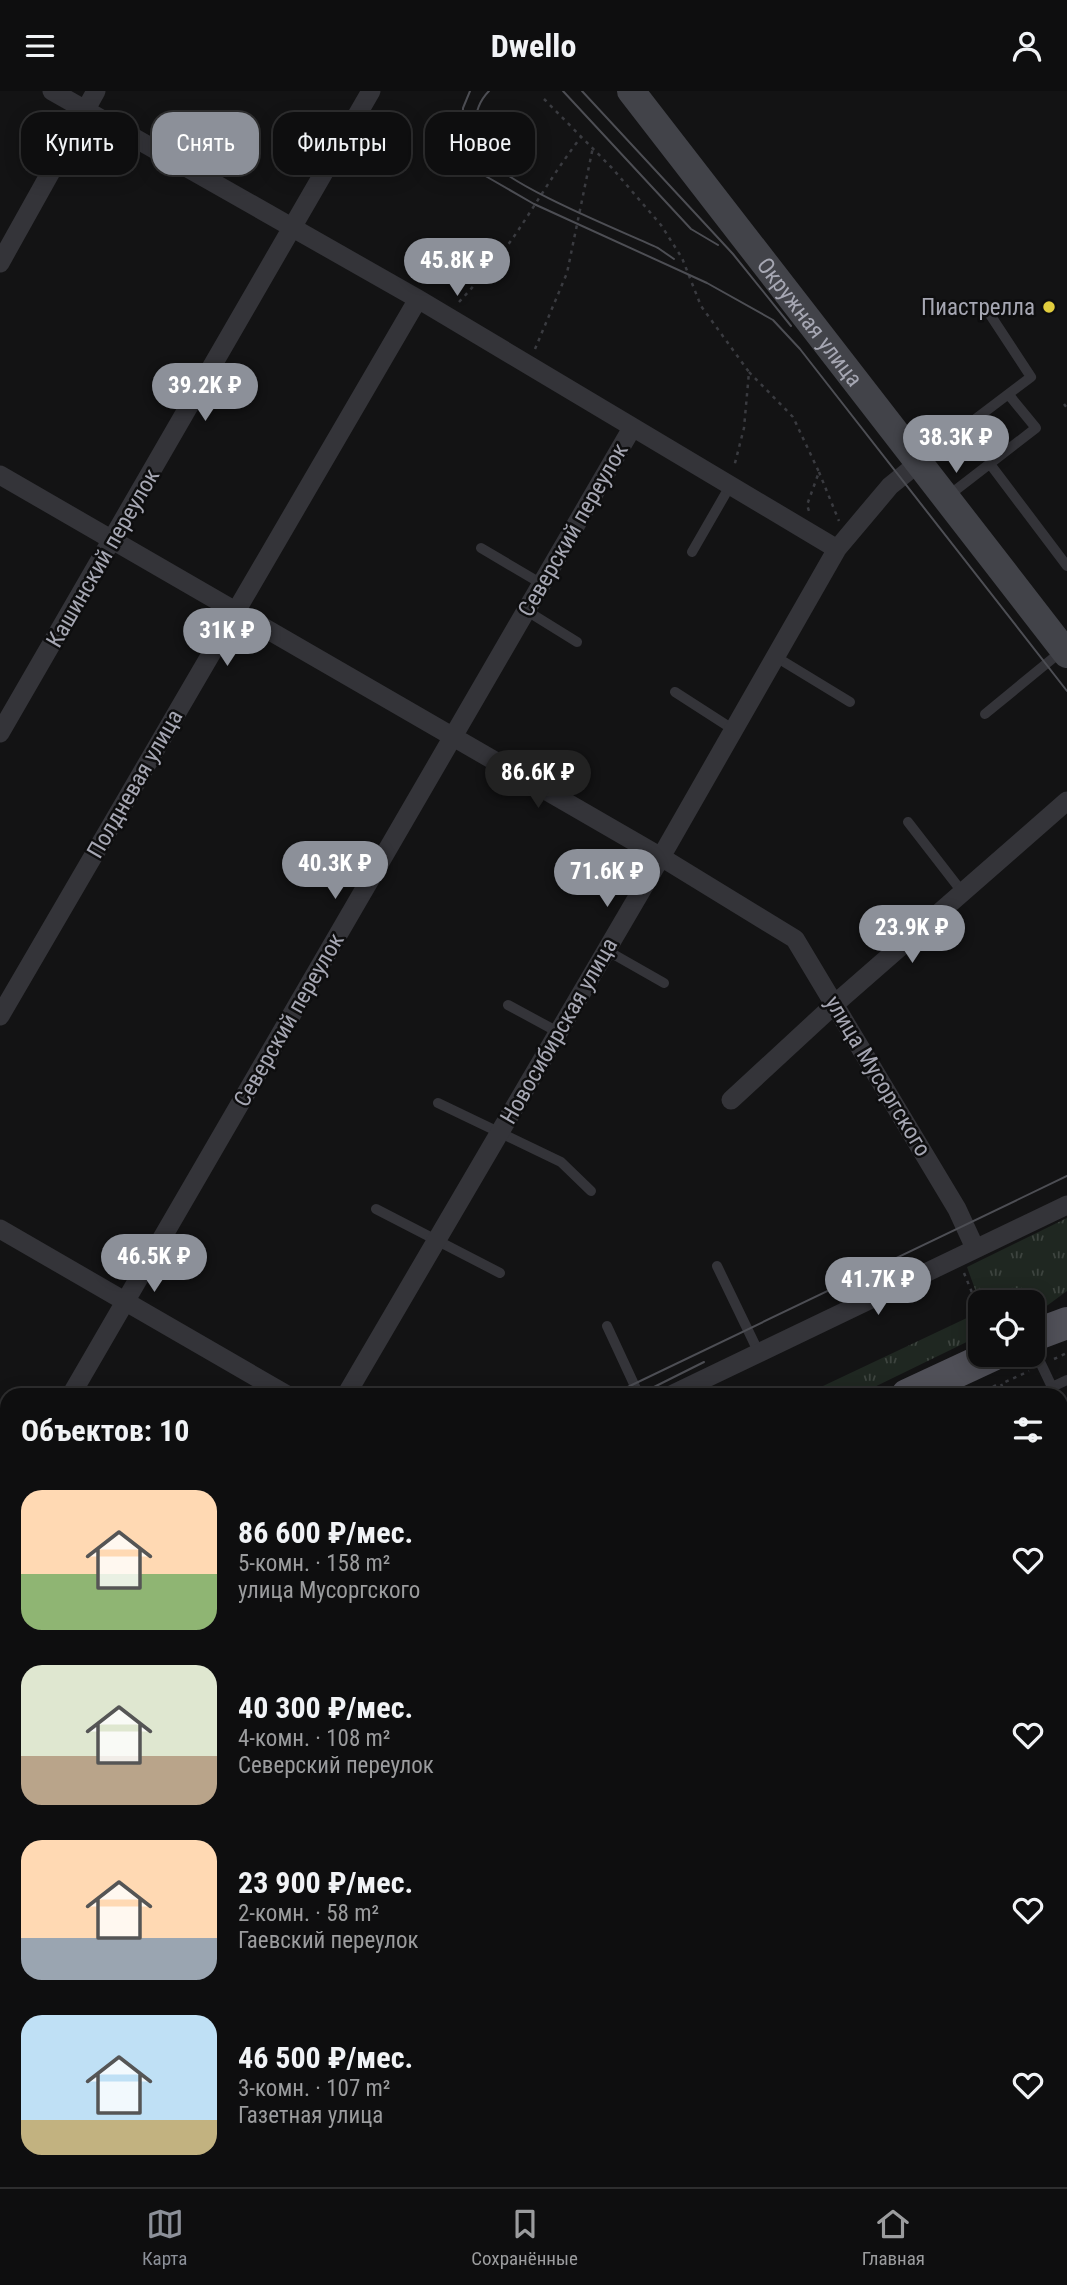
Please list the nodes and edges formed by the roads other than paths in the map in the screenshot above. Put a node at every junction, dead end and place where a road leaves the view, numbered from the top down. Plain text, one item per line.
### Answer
1 (52, 91) edge
2 (96, 91) edge
3 (371, 91) edge
4 (631, 91) edge
5 (85, 110) junction
6 (294, 228) junction
7 (0, 263) edge
8 (418, 299) junction
9 (989, 313) dead end
10 (1009, 395) junction
11 (632, 428) junction
12 (917, 464) junction
13 (990, 464) junction
14 (0, 475) edge
15 (730, 486) junction
16 (944, 499) junction
17 (113, 541) junction
18 (481, 548) dead end
19 (837, 549) junction
20 (692, 552) dead end
21 (1067, 566) edge
22 (542, 584) junction
23 (527, 611) junction
24 (235, 613) junction
25 (577, 642) dead end
26 (1065, 652) edge
27 (776, 657) junction
28 (674, 692) dead end
29 (850, 702) dead end
30 (985, 714) dead end
31 (734, 730) junction
32 (0, 733) edge
33 (453, 738) junction
34 (1067, 801) edge
35 (908, 822) dead end
36 (661, 857) junction
37 (963, 893) junction
38 (606, 950) junction
39 (664, 983) dead end
40 (836, 1003) junction
41 (508, 1005) dead end
42 (0, 1016) edge
43 (558, 1032) junction
44 (731, 1100) dead end
45 (438, 1103) dead end
46 (500, 1132) junction
47 (591, 1191) dead end
48 (1067, 1205) edge
49 (376, 1209) dead end
50 (0, 1229) edge
51 (436, 1240) junction
52 (967, 1253) junction
53 (717, 1266) dead end
54 (499, 1273) dead end
55 (125, 1301) junction
56 (607, 1326) dead end
57 (1049, 1329) edge
58 (758, 1351) junction
59 (997, 1369) edge
60 (1067, 1380) edge
61 (75, 1388) edge
62 (275, 1388) edge
63 (350, 1388) edge
64 (636, 1388) edge
65 (685, 1388) edge
66 (931, 1388) edge

1 - 5 street
2 - 5 street
3 - 6 street, Кашинский переулок
4 - 12 main road, Окружная улица
5 - 6 street
5 - 7 street
6 - 8 street
6 - 17 street, Кашинский переулок
8 - 11 street
8 - 24 street, Полдневая улица
9 - 10 lane
10 - 12 lane
10 - 13 lane
11 - 15 street
11 - 22 street, Северский переулок
12 - 16 main road, Окружная улица
12 - 19 street, Новосибирская улица
13 - 16 lane
13 - 21 lane
14 - 17 street, улица Мусоргского
15 - 19 street
15 - 20 lane
16 - 26 main road, Окружная улица
17 - 24 street, улица Мусоргского
17 - 32 street, Кашинский переулок
18 - 22 lane
19 - 27 street, Новосибирская улица
22 - 23 street, Северский переулок
23 - 25 lane
23 - 33 street, Северский переулок
24 - 33 street, улица Мусоргского
24 - 42 street, Полдневая улица
26 - 30 lane
27 - 29 lane
27 - 31 street, Новосибирская улица
28 - 31 lane
31 - 36 street, Новосибирская улица
33 - 36 street, улица Мусоргского
33 - 55 street, Северский переулок
34 - 37 street
35 - 37 lane
36 - 38 street, Новосибирская улица
36 - 40 street, улица Мусоргского
37 - 40 street
38 - 39 lane
38 - 43 street, Новосибирская улица
40 - 44 street
40 - 52 street, улица Мусоргского
41 - 43 lane
43 - 46 street, Новосибирская улица
45 - 46 lane
46 - 47 lane
46 - 51 street, Новосибирская улица
48 - 52 street
49 - 51 lane
50 - 55 street
51 - 54 lane
51 - 63 street, Новосибирская улица
52 - 58 street
53 - 58 lane
55 - 61 street, Северский переулок
55 - 62 street
56 - 64 lane
57 - 60 lane
58 - 65 street
59 - 66 main road

